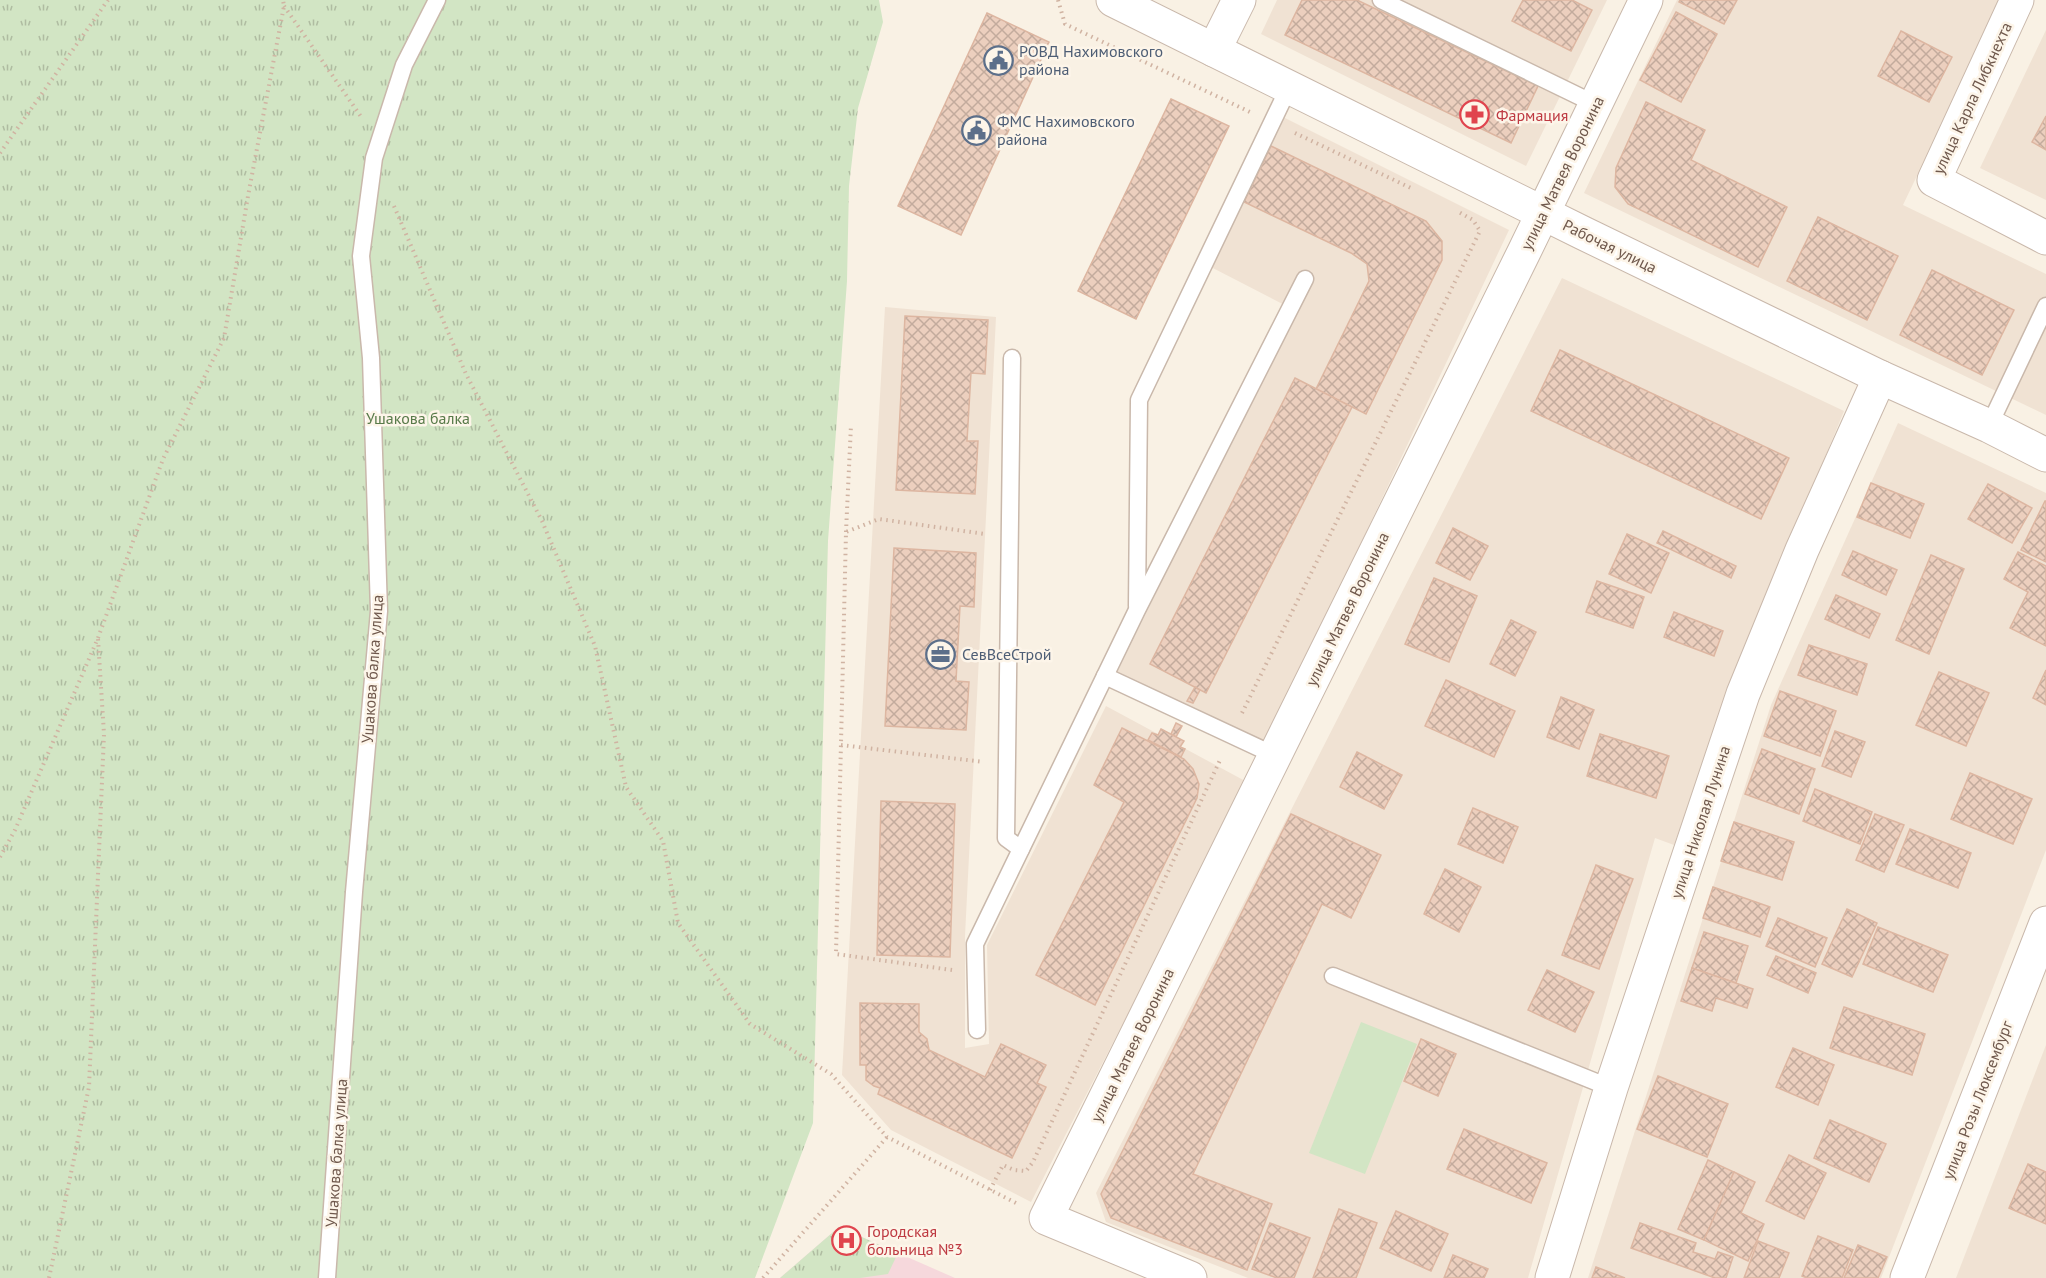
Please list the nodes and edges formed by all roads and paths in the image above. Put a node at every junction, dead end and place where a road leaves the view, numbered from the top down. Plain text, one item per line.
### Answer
1 (108, 0) edge
2 (283, 0) edge
3 (437, 0) edge
4 (1058, 0) edge
5 (1113, 0) edge
6 (1239, 0) edge
7 (1381, 0) edge
8 (1646, 0) edge
9 (2018, 0) edge
10 (284, 6) junction
11 (1214, 50) junction
12 (1289, 87) junction
13 (1595, 104) junction
14 (1272, 123) junction
15 (0, 153) edge
16 (374, 158) junction
17 (1422, 193) dead end
18 (1454, 208) dead end
19 (1543, 213) junction
20 (2046, 238) edge
21 (1305, 279) dead end
22 (2046, 306) edge
23 (1012, 358) dead end
24 (1880, 377) junction
25 (851, 425) dead end
26 (1989, 426) junction
27 (2046, 455) edge
28 (846, 532) junction
29 (1010, 538) junction
30 (1137, 610) junction
31 (98, 638) junction
32 (1105, 676) junction
33 (1231, 735) junction
34 (841, 745) junction
35 (1274, 755) junction
36 (1007, 764) junction
37 (1021, 849) junction
38 (0, 857) edge
39 (2046, 923) edge
40 (976, 974) junction
41 (1333, 975) dead end
42 (977, 1030) dead end
43 (1611, 1088) junction
44 (887, 1137) junction
45 (990, 1190) junction
46 (1046, 1218) junction
47 (49, 1278) edge
48 (327, 1278) edge
49 (763, 1278) edge
50 (1190, 1278) edge
51 (1552, 1278) edge
52 (1907, 1278) edge

1 - 15 path
2 - 10 path
3 - 16 lane, Ушакова балка улица
4 - 14 path
5 - 11 street, Рабочая улица
6 - 11 street
7 - 13 lane
8 - 13 street, улица Матвея Воронина
9 - 20 street, улица Карла Либкнехта
10 - 16 path
10 - 31 path
11 - 12 street, Рабочая улица
12 - 14 lane
12 - 19 street, Рабочая улица
13 - 19 street, улица Матвея Воронина
14 - 17 path
14 - 30 lane
16 - 44 path
16 - 48 lane, Ушакова балка улица
18 - 33 path
19 - 24 street, Рабочая улица
19 - 35 street, улица Матвея Воронина
21 - 30 lane
22 - 26 lane
23 - 29 lane
24 - 26 street, Рабочая улица
24 - 43 street, улица Николая Лунина
25 - 28 path
26 - 27 street, Рабочая улица
28 - 29 path
28 - 34 path
29 - 36 lane
30 - 32 lane
31 - 38 path
31 - 47 path
32 - 33 lane
32 - 37 lane
33 - 35 lane
33 - 45 path
34 - 36 path
34 - 40 path
35 - 46 street, улица Матвея Воронина
36 - 37 lane
37 - 40 lane
39 - 52 street, улица Розы Люксембург
40 - 42 lane
41 - 43 lane
43 - 51 street, улица Николая Лунина
44 - 45 path
44 - 49 path
45 - 46 path
46 - 50 street

